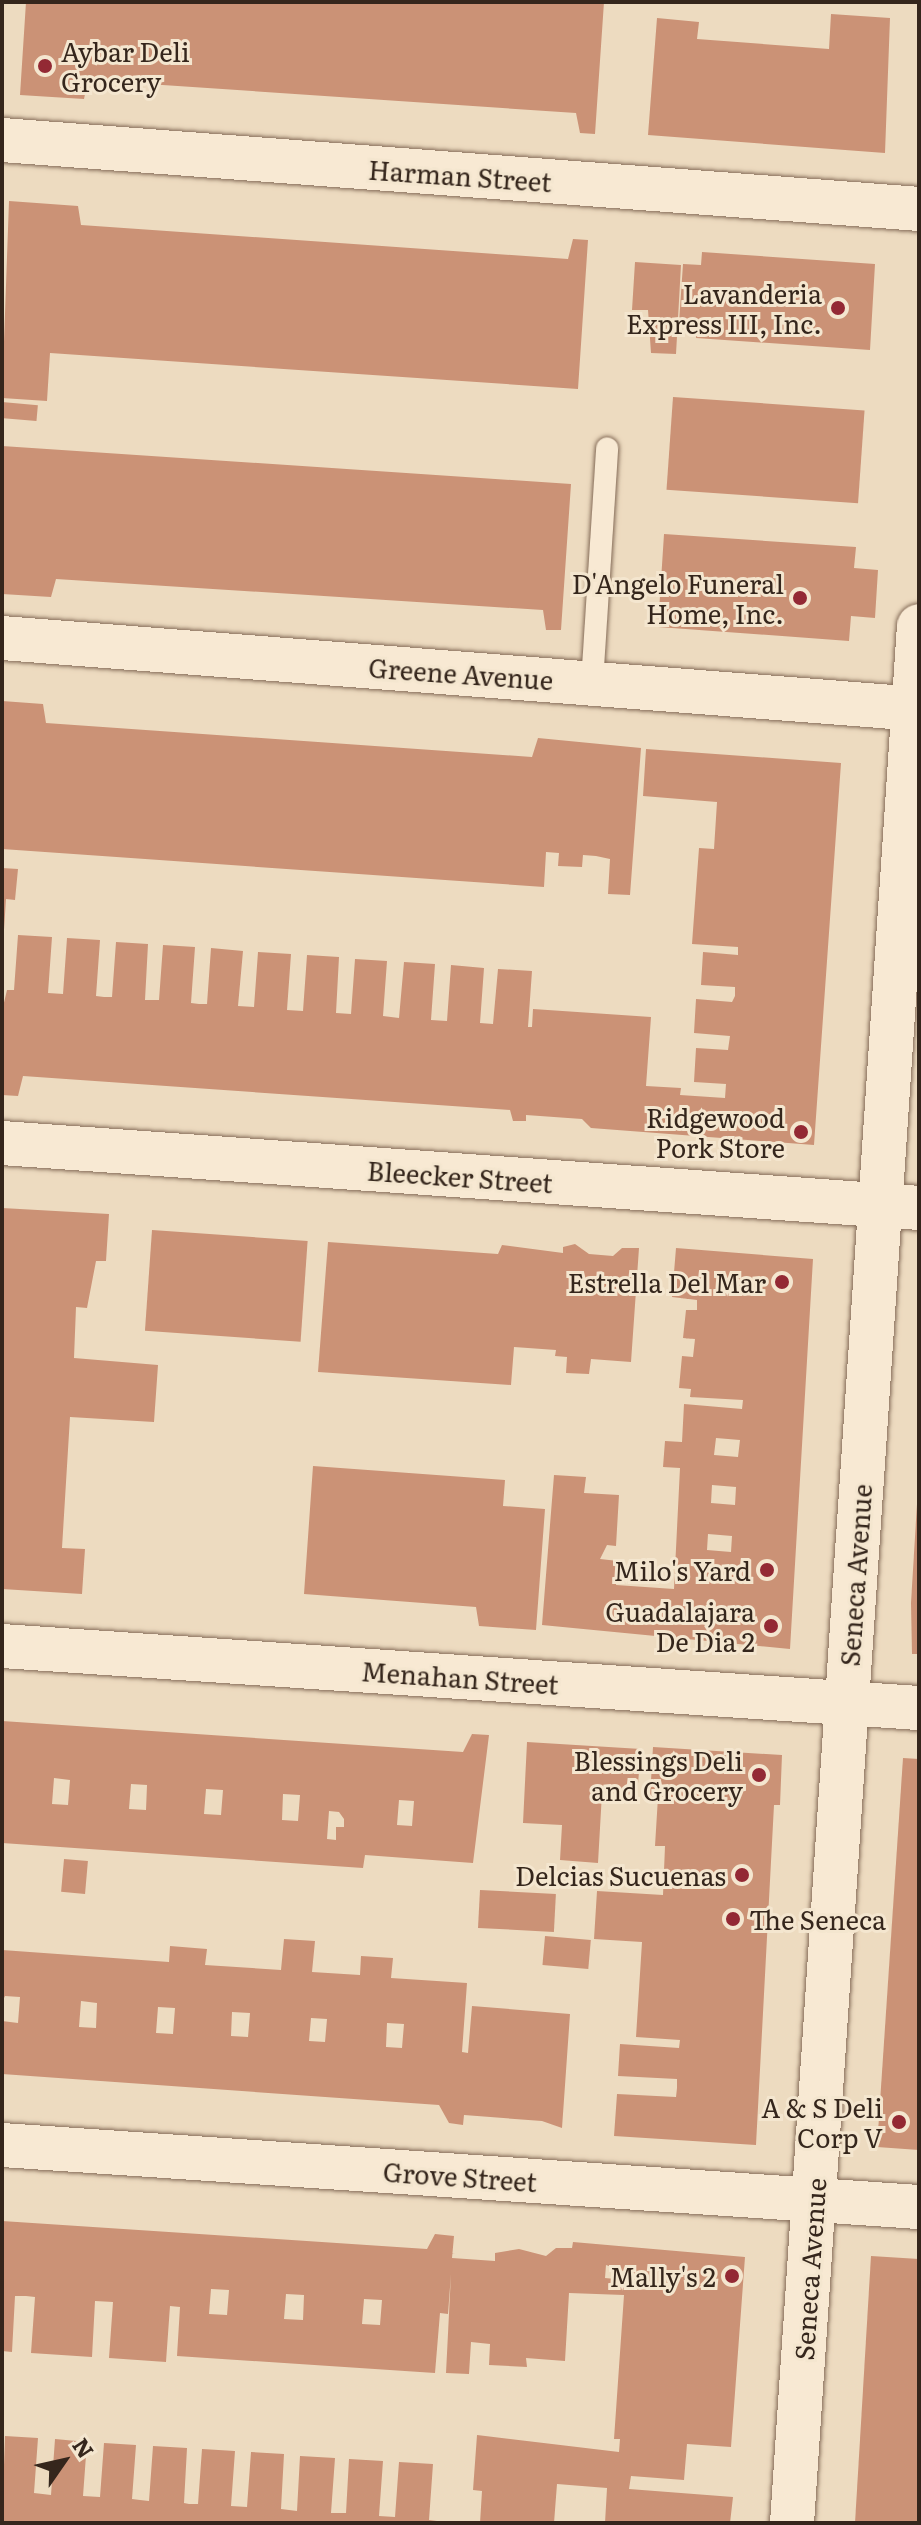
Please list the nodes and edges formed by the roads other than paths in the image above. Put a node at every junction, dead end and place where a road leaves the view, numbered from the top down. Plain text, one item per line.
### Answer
1 (2, 140) edge
2 (919, 209) edge
3 (607, 448) dead end
4 (919, 626) edge
5 (2, 638) edge
6 (592, 683) junction
7 (916, 709) edge
8 (2, 1143) edge
9 (900, 1207) edge
10 (2, 1646) edge
11 (847, 1703) junction
12 (919, 1708) edge
13 (2, 2145) edge
14 (813, 2200) junction
15 (919, 2207) edge
16 (792, 2523) edge

1 - 2 street, Harman Street
3 - 6 lane
4 - 7 street, Seneca Avenue
5 - 6 street, Greene Avenue
6 - 7 street, Greene Avenue
7 - 9 street, Seneca Avenue
8 - 9 street, Bleecker Street
9 - 11 street, Seneca Avenue
10 - 11 street, Menahan Street
11 - 12 street, Menahan Street
11 - 14 street, Seneca Avenue
13 - 14 street, Grove Street
14 - 15 street, Grove Street
14 - 16 street, Seneca Avenue

